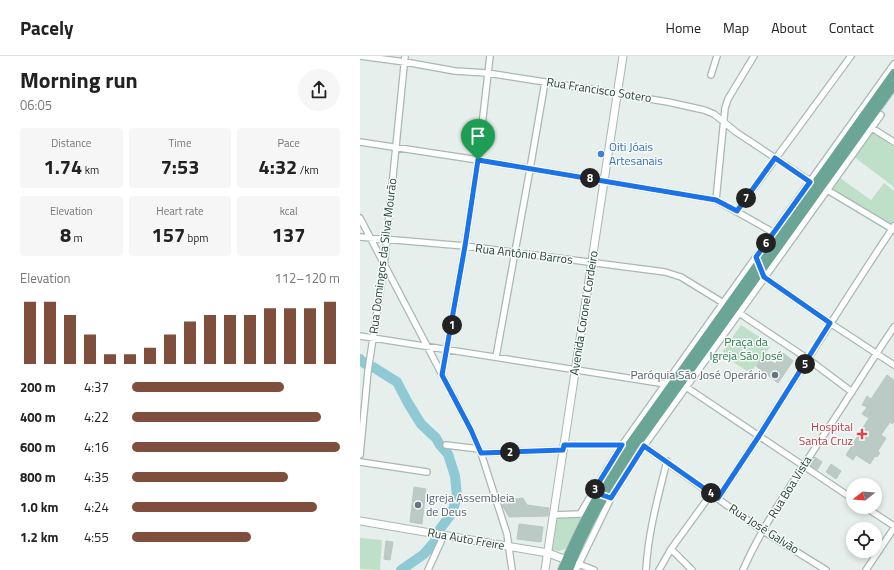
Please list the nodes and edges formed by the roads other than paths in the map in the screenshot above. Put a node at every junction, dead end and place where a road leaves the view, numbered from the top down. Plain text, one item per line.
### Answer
1 (360, 56) edge
2 (490, 56) edge
3 (624, 56) edge
4 (716, 56) edge
5 (754, 56) edge
6 (851, 56) edge
7 (405, 59) edge
8 (894, 64) edge
9 (487, 73) junction
10 (894, 73) edge
11 (711, 75) dead end
12 (545, 82) junction
13 (894, 85) edge
14 (618, 93) junction
15 (866, 114) junction
16 (881, 115) dead end
17 (723, 121) junction
18 (872, 128) junction
19 (360, 142) edge
20 (894, 142) edge
21 (395, 148) junction
22 (775, 158) junction
23 (478, 160) junction
24 (530, 169) junction
25 (604, 181) junction
26 (818, 185) junction
27 (716, 200) junction
28 (737, 211) junction
29 (360, 218) edge
30 (893, 228) edge
31 (776, 233) junction
32 (360, 237) edge
33 (371, 238) junction
34 (386, 239) junction
35 (465, 246) junction
36 (515, 252) junction
37 (592, 263) junction
38 (384, 266) junction
39 (760, 267) junction
40 (725, 304) junction
41 (739, 313) junction
42 (830, 323) junction
43 (894, 327) edge
44 (360, 336) edge
45 (374, 339) junction
46 (428, 348) junction
47 (447, 350) junction
48 (877, 353) junction
49 (496, 357) junction
50 (808, 359) junction
51 (894, 364) edge
52 (575, 369) junction
53 (686, 370) junction
54 (442, 375) junction
55 (666, 384) junction
56 (686, 387) junction
57 (852, 392) junction
58 (362, 432) edge
59 (370, 434) dead end
60 (759, 436) junction
61 (446, 445) dead end
62 (622, 445) junction
63 (644, 446) junction
64 (563, 447) junction
65 (480, 451) junction
66 (360, 455) edge
67 (667, 461) junction
68 (360, 462) edge
69 (804, 466) junction
70 (427, 472) dead end
71 (712, 494) junction
72 (846, 494) edge
73 (602, 495) junction
74 (718, 498) junction
75 (875, 514) edge
76 (554, 515) junction
77 (360, 521) edge
78 (894, 527) edge
79 (763, 531) junction
80 (444, 536) junction
81 (508, 547) junction
82 (672, 549) junction
83 (548, 553) junction
84 (572, 565) edge
85 (428, 570) edge
86 (512, 570) edge
87 (545, 570) edge
88 (562, 570) edge
89 (594, 570) edge
90 (646, 570) edge
91 (659, 570) edge
92 (692, 570) edge
93 (743, 570) edge
94 (826, 570) edge
95 (866, 570) edge

1 - 7 street, Rua Francisco Sotero
2 - 9 street
3 - 14 street, Avenida Coronel Cordeiro
4 - 11 street
5 - 17 street
6 - 22 street
7 - 9 street, Rua Francisco Sotero
7 - 21 street, Rua Domingos da Silva Mourão
8 - 15 street
9 - 12 street, Rua Francisco Sotero
9 - 23 street
10 - 15 main road
12 - 14 street, Rua Francisco Sotero
12 - 24 street
13 - 15 main road
14 - 17 street, Rua Francisco Sotero
14 - 25 street, Avenida Coronel Cordeiro
15 - 18 street
15 - 26 main road
15 - 26 street
16 - 18 street
17 - 22 street, Rua Francisco Sotero
17 - 27 street
18 - 20 street
18 - 26 street
19 - 21 street
21 - 23 street
21 - 34 street, Rua Domingos da Silva Mourão
22 - 26 street, Rua Francisco Sotero
22 - 28 street
23 - 24 street
23 - 35 street
24 - 25 street
24 - 36 street
25 - 27 street
25 - 37 street, Avenida Coronel Cordeiro
26 - 30 street, Rua Francisco Sotero
26 - 31 main road
26 - 39 main road
27 - 28 street
28 - 31 street
29 - 33 street
30 - 42 street
31 - 39 main road
32 - 33 street, Rua Antônio Barros
33 - 34 street, Rua Antônio Barros
33 - 38 street
34 - 35 street, Rua Antônio Barros
34 - 38 street, Rua Domingos da Silva Mourão
35 - 36 street, Rua Antônio Barros
35 - 47 street
36 - 37 street, Rua Antônio Barros
36 - 49 street
37 - 40 street, Rua Antônio Barros
37 - 52 street, Avenida Coronel Cordeiro
38 - 45 street, Rua Domingos da Silva Mourão
38 - 46 street
39 - 40 main road
39 - 41 street
39 - 42 street
39 - 53 main road
40 - 53 main road
40 - 55 street
41 - 50 street
41 - 56 street
42 - 48 street
42 - 50 street
43 - 48 street, Rua Boa Vista
44 - 45 street
45 - 46 street
45 - 58 street, Rua Domingos da Silva Mourão
46 - 47 street
46 - 54 street
47 - 49 street
47 - 54 street
48 - 51 street
48 - 57 street, Rua Boa Vista
49 - 52 street
50 - 57 street
50 - 60 street
52 - 55 street
52 - 64 street, Avenida Coronel Cordeiro
53 - 73 main road
54 - 65 street
55 - 62 street
56 - 60 street
56 - 63 street
57 - 69 street, Rua Boa Vista
58 - 59 street
58 - 66 street, Rua Domingos da Silva Mourão
60 - 69 street
60 - 74 street
61 - 65 street
62 - 64 street
62 - 73 street
63 - 67 street, Rua José Galvão
63 - 73 street
64 - 65 street
64 - 76 street, Avenida Coronel Cordeiro
65 - 81 street
67 - 71 street, Rua José Galvão
67 - 90 street
68 - 70 street
69 - 72 street
69 - 79 street, Rua Boa Vista
71 - 74 street, Rua José Galvão
71 - 82 street
73 - 76 street
73 - 84 main road
74 - 79 street, Rua José Galvão
75 - 78 street
76 - 83 street, Avenida Coronel Cordeiro
77 - 80 street, Rua Auto Freire
78 - 95 street
79 - 93 street, Rua Boa Vista
79 - 94 street, Rua José Galvão
80 - 81 street, Rua Auto Freire
80 - 85 street
81 - 83 street, Rua Auto Freire
81 - 86 street
82 - 91 street
82 - 92 street
83 - 84 street, Rua Auto Freire
83 - 87 street, Avenida Coronel Cordeiro
84 - 88 main road
84 - 89 street

